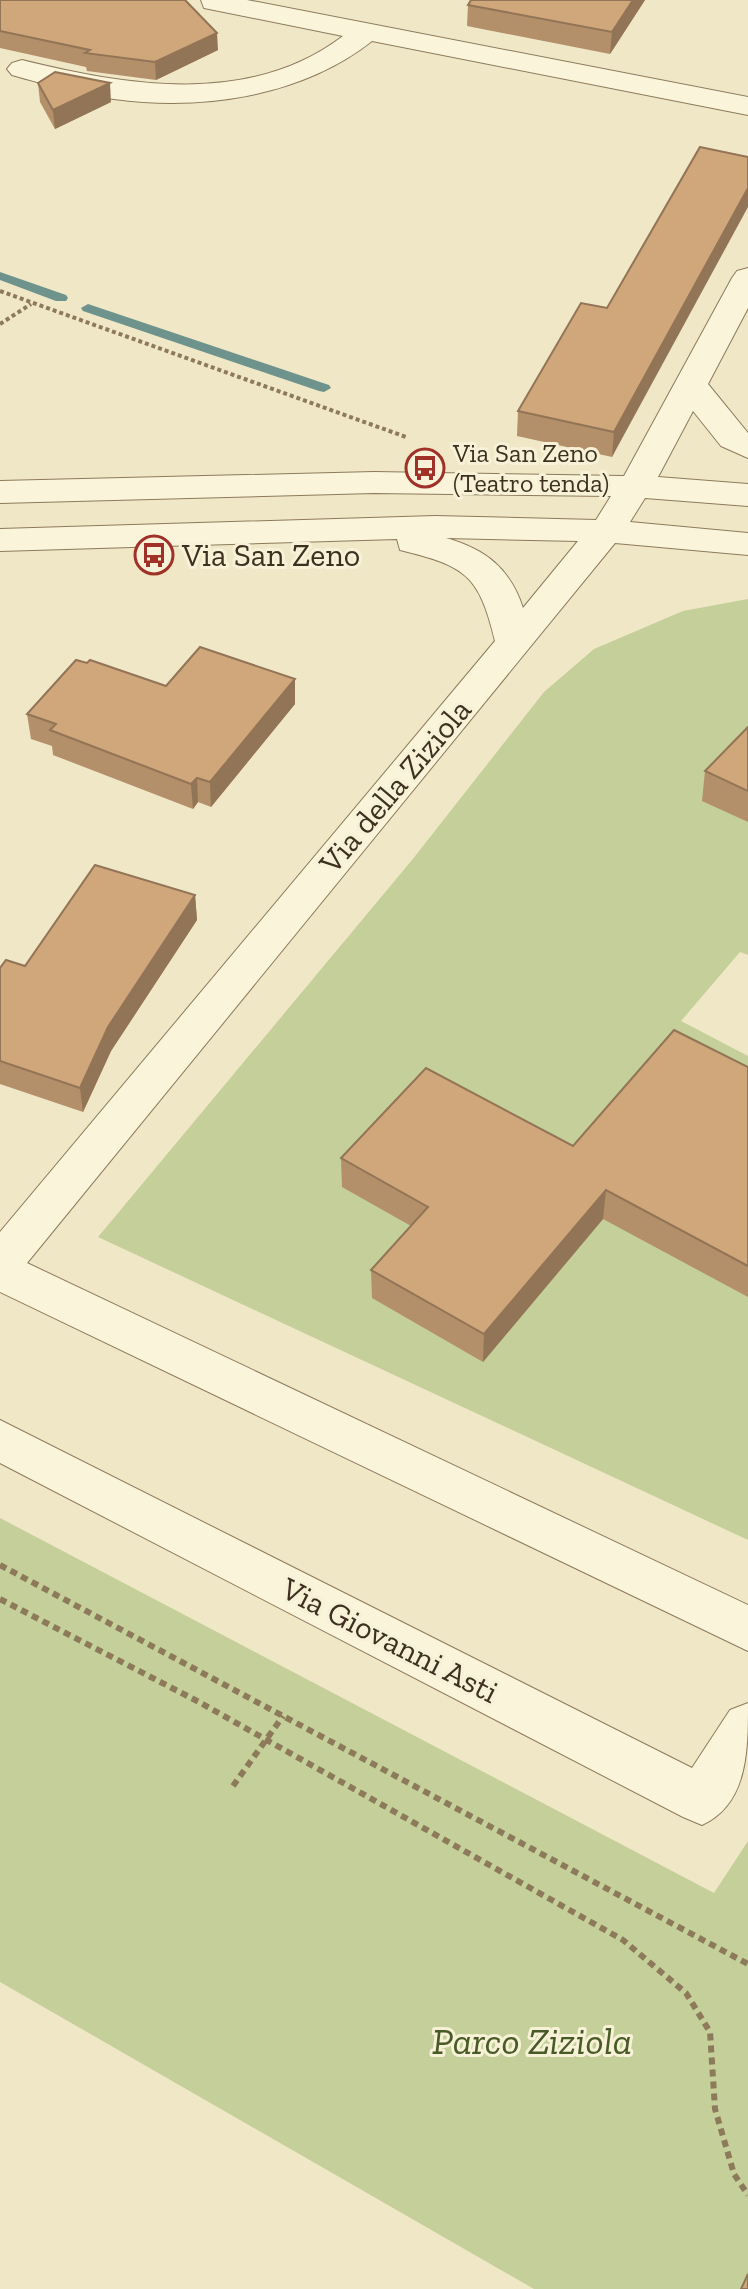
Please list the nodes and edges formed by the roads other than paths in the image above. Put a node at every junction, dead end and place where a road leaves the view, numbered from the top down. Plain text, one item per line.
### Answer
1 (216, 0) edge
2 (367, 31) junction
3 (22, 69) dead end
4 (748, 106) edge
5 (748, 278) edge
6 (691, 385) junction
7 (748, 448) edge
8 (637, 484) junction
9 (0, 492) edge
10 (748, 495) edge
11 (343, 530) junction
12 (606, 531) junction
13 (0, 540) edge
14 (748, 544) edge
15 (514, 642) junction
16 (4, 1253) edge
17 (0, 1440) edge
18 (748, 1629) edge
19 (748, 1727) edge

1 - 2 street
2 - 3 street
2 - 4 street
5 - 6 street, Via della Ziziola
6 - 7 street
6 - 8 street, Via della Ziziola
8 - 9 street
8 - 10 street
8 - 12 street, Via della Ziziola
11 - 12 street
11 - 13 street
11 - 15 street
12 - 14 street
12 - 15 street, Via della Ziziola
15 - 16 street, Via della Ziziola
16 - 18 street
17 - 19 street, Via Giovanni Asti

